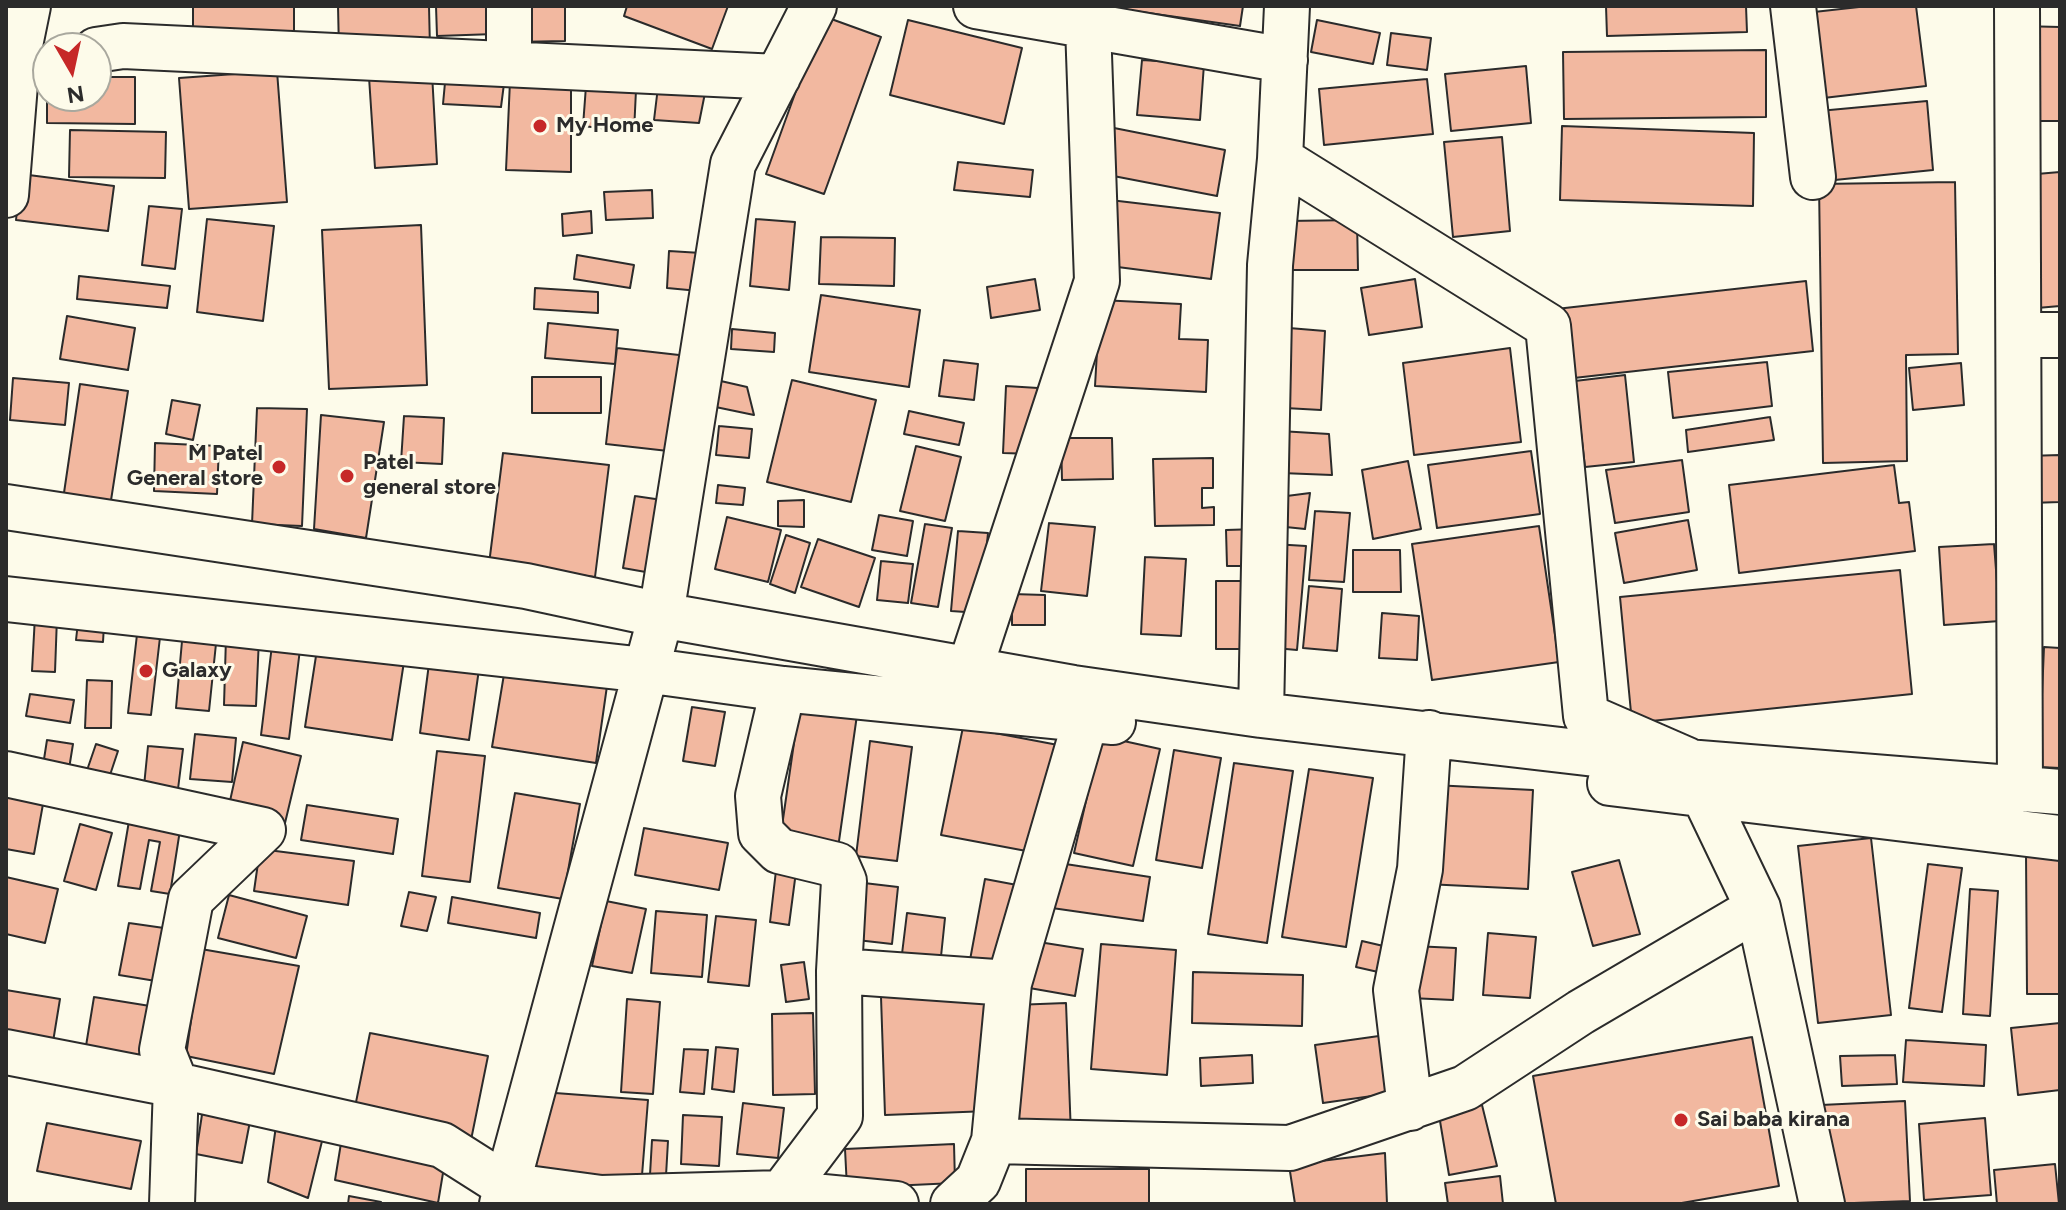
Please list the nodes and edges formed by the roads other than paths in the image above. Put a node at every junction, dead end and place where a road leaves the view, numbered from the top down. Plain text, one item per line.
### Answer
1 (28, 6) edge
2 (509, 6) edge
3 (814, 6) edge
4 (976, 6) edge
5 (1287, 6) edge
6 (1793, 6) edge
7 (2017, 6) edge
8 (1088, 26) junction
9 (32, 48) edge
10 (112, 48) edge
11 (1285, 60) junction
12 (32, 62) edge
13 (509, 64) junction
14 (778, 77) junction
15 (1280, 159) junction
16 (8, 168) edge
17 (1813, 177) dead end
18 (2040, 335) edge
19 (6, 507) edge
20 (6, 599) edge
21 (661, 615) junction
22 (970, 668) junction
23 (645, 670) junction
24 (783, 689) junction
25 (1079, 704) junction
26 (1261, 715) junction
27 (1429, 747) junction
28 (6, 774) edge
29 (1695, 777) junction
30 (2040, 791) edge
31 (2060, 838) edge
32 (1758, 908) junction
33 (839, 971) junction
34 (1009, 983) junction
35 (6, 1052) edge
36 (176, 1085) junction
37 (1410, 1108) junction
38 (994, 1141) junction
39 (504, 1195) edge
40 (781, 1198) edge
41 (1816, 1203) edge
42 (172, 1204) edge
43 (896, 1204) edge
44 (953, 1204) edge

1 - 9 street
2 - 13 street
3 - 14 street
4 - 8 street
5 - 11 street
6 - 17 street
7 - 18 street
8 - 11 street
8 - 22 street
10 - 13 street
11 - 15 street
12 - 16 street
13 - 14 street
14 - 21 street
15 - 26 street
15 - 29 street
18 - 30 street
19 - 21 street
20 - 23 street
21 - 22 street
21 - 23 street
22 - 25 street
23 - 24 street
23 - 39 street
24 - 25 street
24 - 33 street
25 - 26 street
25 - 27 street
25 - 34 street
26 - 27 street
27 - 29 street
27 - 37 street
28 - 36 street
29 - 30 street
29 - 31 street
29 - 32 street
32 - 37 street
32 - 41 street
33 - 34 street
33 - 40 street
34 - 38 street
35 - 36 street
36 - 39 street
36 - 42 street
37 - 38 street
38 - 44 street
39 - 40 street
40 - 43 street

